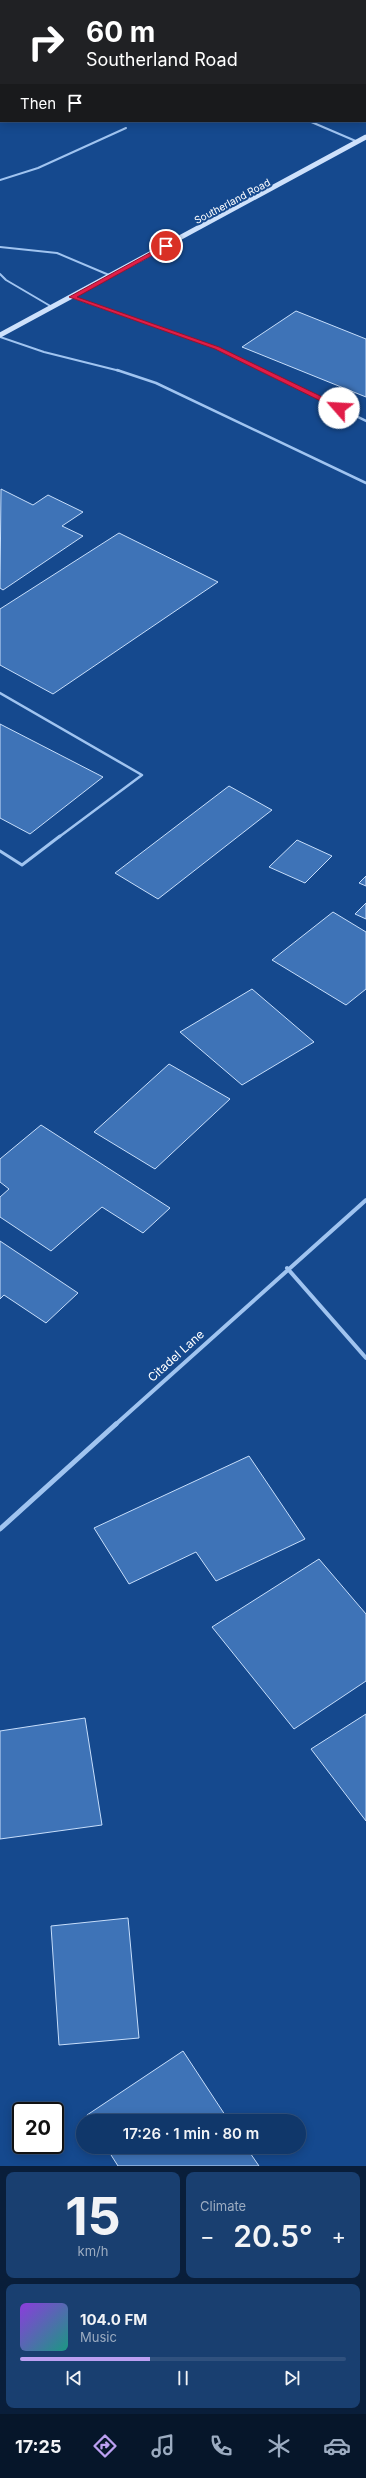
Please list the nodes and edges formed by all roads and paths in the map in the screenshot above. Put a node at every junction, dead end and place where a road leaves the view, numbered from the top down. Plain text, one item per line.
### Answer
1 (311, 122) edge
2 (126, 128) dead end
3 (366, 137) edge
4 (358, 142) junction
5 (0, 180) edge
6 (0, 247) edge
7 (0, 274) edge
8 (110, 276) junction
9 (72, 297) junction
10 (53, 307) junction
11 (0, 336) edge
12 (366, 421) edge
13 (366, 483) edge
14 (0, 693) edge
15 (0, 852) edge
16 (366, 1200) edge
17 (288, 1268) junction
18 (366, 1358) edge
19 (0, 1530) edge

1 - 4 lane
2 - 5 lane
3 - 4 street, Southerland Road
4 - 8 street, Southerland Road
6 - 8 lane
7 - 10 lane
8 - 9 street, Southerland Road
9 - 10 street, Southerland Road
9 - 12 lane
10 - 11 street, Southerland Road
11 - 13 lane
14 - 15 lane
16 - 17 street, Citadel Lane
17 - 18 street
17 - 19 street, Citadel Lane

